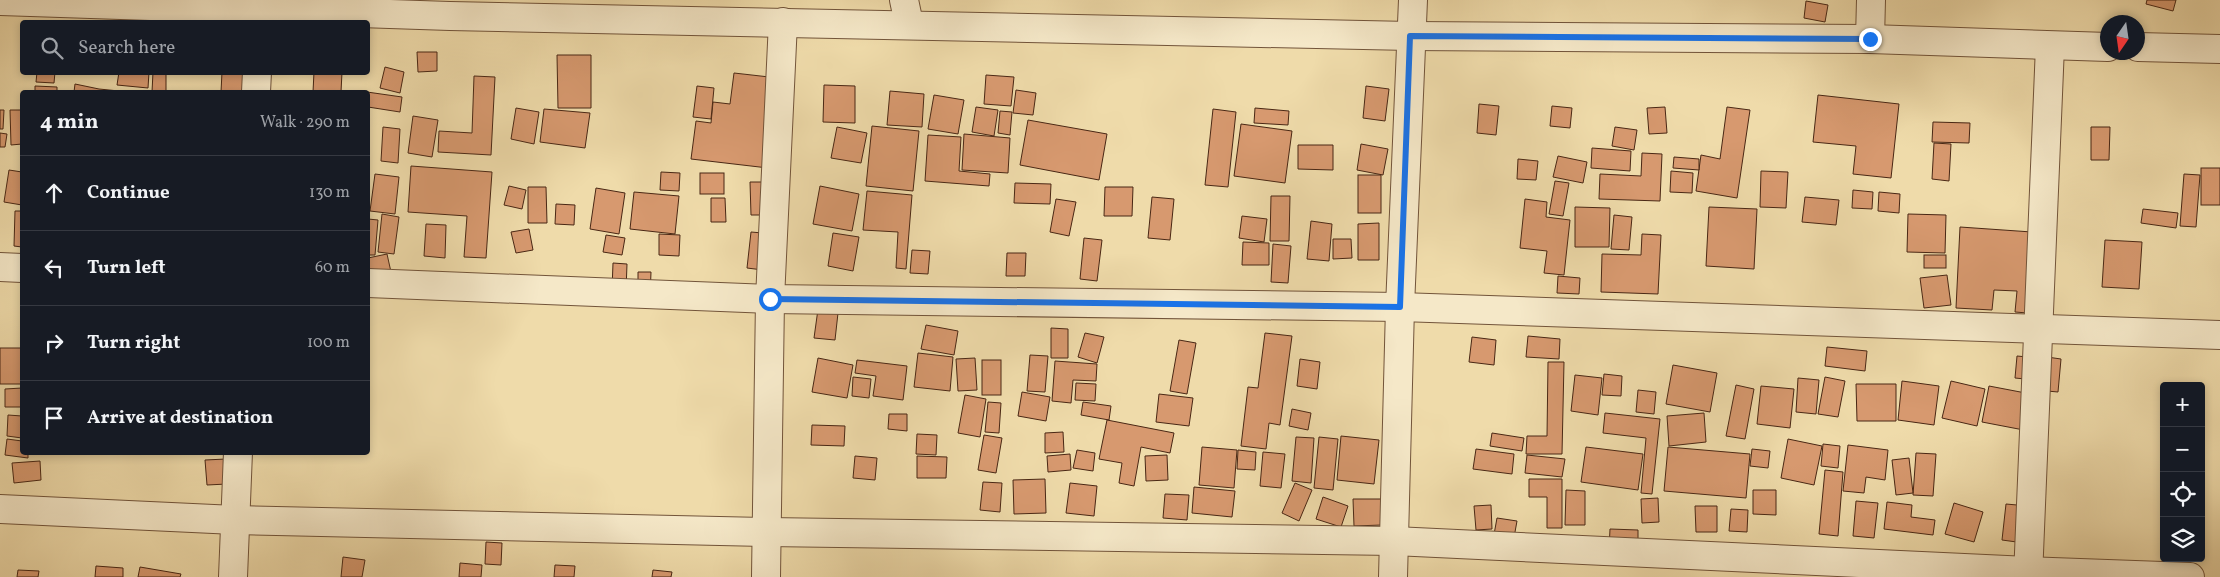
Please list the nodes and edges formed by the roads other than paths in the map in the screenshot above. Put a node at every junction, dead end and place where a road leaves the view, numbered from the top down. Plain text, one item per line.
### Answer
1 (1413, 0) edge
2 (1871, 0) edge
3 (0, 1) edge
4 (216, 4) edge
5 (450, 8) edge
6 (906, 12) edge
7 (260, 16) edge
8 (783, 22) junction
9 (1410, 36) junction
10 (1870, 39) junction
11 (2050, 46) junction
12 (2100, 47) edge
13 (2145, 48) edge
14 (2220, 49) edge
15 (257, 75) edge
16 (256, 90) edge
17 (0, 266) edge
18 (20, 268) edge
19 (370, 282) edge
20 (770, 299) junction
21 (1400, 307) junction
22 (2038, 327) junction
23 (2220, 335) edge
24 (238, 455) edge
25 (0, 509) edge
26 (235, 520) junction
27 (767, 532) junction
28 (1394, 541) junction
29 (2028, 574) edge
30 (233, 577) edge
31 (766, 577) edge
32 (1393, 577) edge
33 (2190, 577) edge

1 - 9 street
2 - 10 street
3 - 4 street
4 - 7 street
5 - 7 street
5 - 8 street
6 - 8 street
6 - 9 street
8 - 20 street
9 - 10 street
9 - 21 street
10 - 11 street
11 - 12 street
11 - 22 street
13 - 14 street
15 - 16 street
17 - 18 street
19 - 20 street
20 - 21 street
20 - 27 street
21 - 22 street
21 - 28 street
22 - 23 street
22 - 29 street
24 - 26 street
25 - 26 street
26 - 27 street
26 - 30 street
27 - 28 street
27 - 31 street
28 - 29 street
28 - 32 street
29 - 33 street

